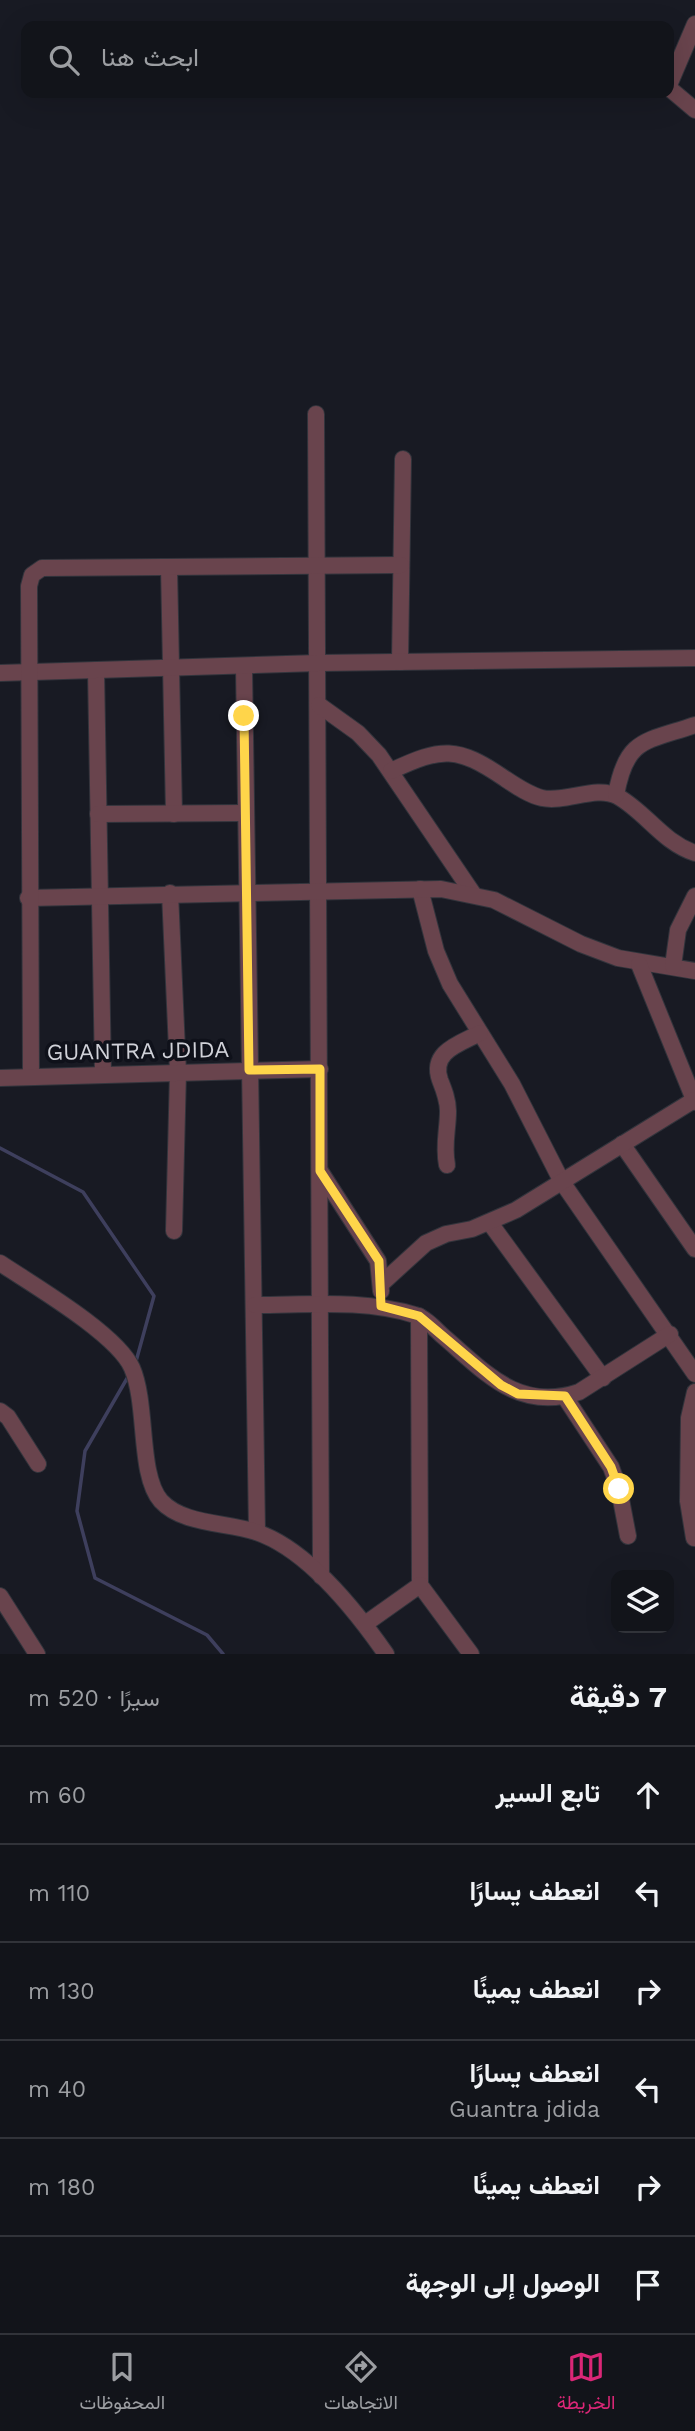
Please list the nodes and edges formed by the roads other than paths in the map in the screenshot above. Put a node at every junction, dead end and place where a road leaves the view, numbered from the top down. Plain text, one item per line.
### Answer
1 (695, 24) edge
2 (687, 64) edge
3 (674, 80) edge
4 (674, 91) edge
5 (695, 110) edge
6 (316, 414) dead end
7 (403, 459) dead end
8 (317, 565) junction
9 (401, 565) junction
10 (169, 567) junction
11 (695, 658) edge
12 (400, 662) junction
13 (318, 663) junction
14 (244, 668) junction
15 (171, 669) junction
16 (96, 670) junction
17 (27, 671) junction
18 (0, 673) edge
19 (319, 705) junction
20 (695, 725) edge
21 (391, 771) junction
22 (616, 795) junction
23 (245, 813) junction
24 (98, 814) junction
25 (173, 814) junction
26 (695, 853) edge
27 (420, 888) junction
28 (246, 891) junction
29 (319, 891) junction
30 (170, 893) junction
31 (474, 895) junction
32 (100, 896) junction
33 (695, 896) edge
34 (28, 898) junction
35 (639, 964) junction
36 (673, 966) junction
37 (695, 971) edge
38 (480, 1033) junction
39 (320, 1069) junction
40 (249, 1070) junction
41 (178, 1072) junction
42 (103, 1074) junction
43 (31, 1076) junction
44 (0, 1078) edge
45 (694, 1101) edge
46 (622, 1144) junction
47 (447, 1165) dead end
48 (320, 1171) junction
49 (562, 1182) junction
50 (489, 1223) junction
51 (174, 1231) dead end
52 (695, 1249) edge
53 (0, 1263) edge
54 (381, 1284) junction
55 (255, 1305) junction
56 (320, 1306) junction
57 (381, 1306) junction
58 (419, 1316) junction
59 (670, 1334) junction
60 (695, 1374) edge
61 (603, 1378) junction
62 (695, 1392) edge
63 (565, 1396) junction
64 (0, 1411) edge
65 (38, 1464) dead end
66 (257, 1532) junction
67 (628, 1536) dead end
68 (694, 1538) edge
69 (321, 1576) junction
70 (420, 1585) junction
71 (0, 1596) edge
72 (365, 1624) junction
73 (37, 1654) edge
74 (386, 1654) edge
75 (471, 1654) edge

1 - 2 street
2 - 3 street
4 - 5 street
6 - 8 street
7 - 9 street
8 - 9 street
8 - 10 street
8 - 13 street
9 - 12 street
10 - 15 street
10 - 17 street
11 - 12 street
12 - 13 street
13 - 14 street
13 - 19 street
14 - 15 street
14 - 23 street
15 - 16 street
15 - 25 street
16 - 17 street
16 - 24 street
17 - 18 street
17 - 34 street
19 - 21 street
19 - 29 street
20 - 22 street
21 - 22 street
21 - 31 street
22 - 26 street
23 - 25 street
23 - 28 street
24 - 25 street
24 - 32 street
27 - 29 street
27 - 31 street
27 - 38 street
28 - 29 street
28 - 30 street
28 - 40 street
29 - 39 street
30 - 32 street
30 - 41 street
31 - 35 street
32 - 34 street
32 - 42 street
33 - 36 street
34 - 43 street
35 - 36 street
35 - 45 street
36 - 37 street
38 - 47 street
38 - 49 street
39 - 40 street, GUANTRA JDIDA
39 - 48 street
40 - 41 street, GUANTRA JDIDA
40 - 55 street
41 - 42 street, GUANTRA JDIDA
41 - 51 street
42 - 43 street, GUANTRA JDIDA
43 - 44 street, GUANTRA JDIDA
45 - 46 street
46 - 49 street
46 - 52 street
48 - 54 street
48 - 56 street
49 - 50 street
49 - 59 street
50 - 54 street
50 - 61 street
53 - 66 street
54 - 57 street
55 - 56 street
55 - 66 street
56 - 57 street
56 - 69 street
57 - 58 street
58 - 63 street
58 - 70 street
59 - 60 street
59 - 61 street
61 - 63 street
62 - 68 street
63 - 67 street
64 - 65 street
66 - 69 street
69 - 72 street
70 - 72 street
70 - 75 street
71 - 73 street
72 - 74 street

